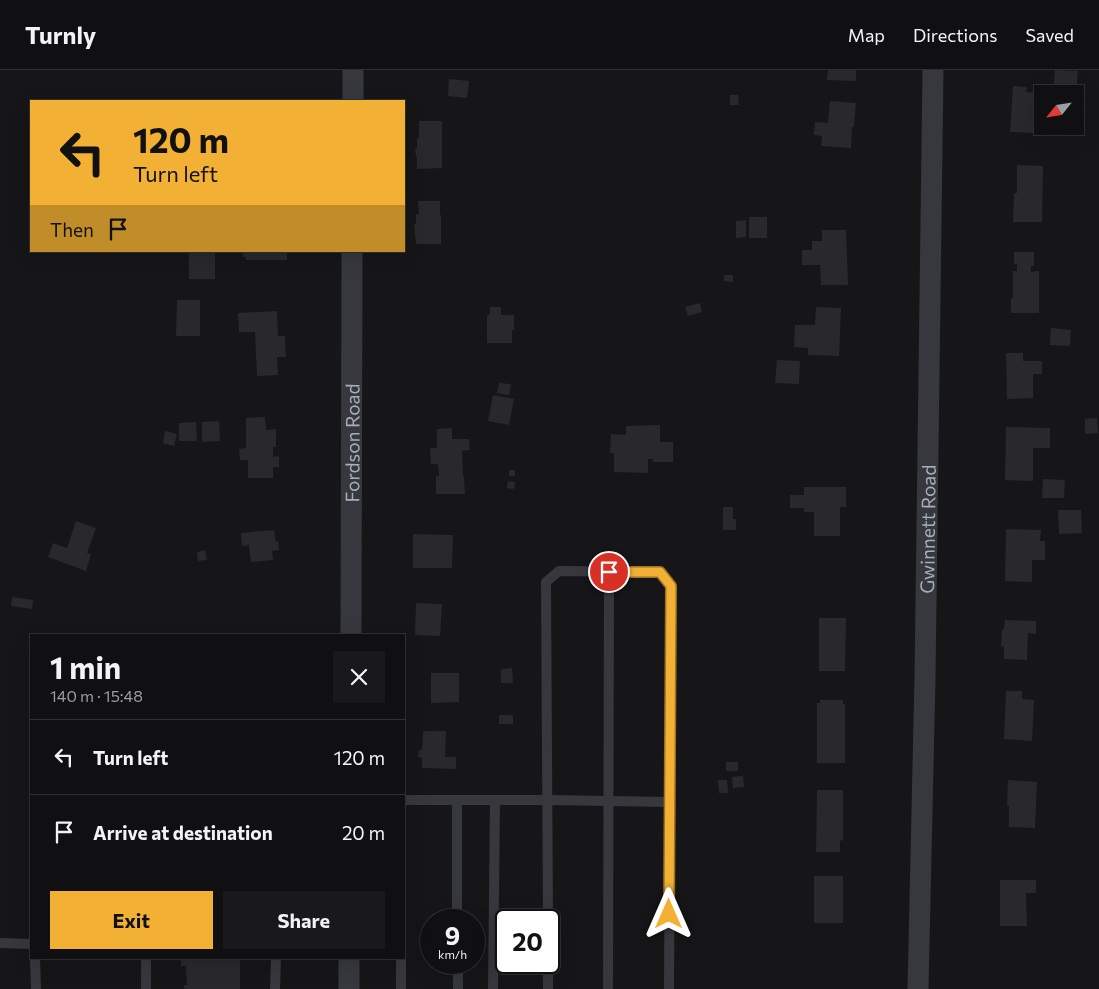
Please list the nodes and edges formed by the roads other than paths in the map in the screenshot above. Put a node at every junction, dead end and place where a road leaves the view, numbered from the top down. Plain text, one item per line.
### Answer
1 (353, 70) edge
2 (933, 70) edge
3 (353, 100) edge
4 (352, 252) edge
5 (609, 572) junction
6 (350, 634) edge
7 (405, 800) edge
8 (457, 800) junction
9 (495, 800) junction
10 (547, 800) junction
11 (609, 801) junction
12 (670, 802) junction
13 (458, 909) edge
14 (548, 909) edge
15 (0, 943) edge
16 (30, 944) edge
17 (35, 959) edge
18 (146, 959) edge
19 (276, 959) edge
20 (349, 959) edge
21 (402, 959) edge
22 (458, 974) edge
23 (548, 974) edge
24 (36, 989) edge
25 (146, 989) edge
26 (275, 989) edge
27 (349, 989) edge
28 (401, 989) edge
29 (458, 989) edge
30 (493, 989) edge
31 (548, 989) edge
32 (608, 989) edge
33 (669, 989) edge
34 (918, 989) edge

1 - 3 street
2 - 34 street, Gwinnett Road
4 - 6 street, Fordson Road
5 - 10 lane
5 - 11 lane
5 - 12 lane
7 - 8 lane
8 - 9 lane
8 - 13 lane
9 - 10 lane
9 - 30 lane
10 - 11 lane
10 - 14 lane
11 - 12 lane
11 - 32 lane
12 - 33 lane
15 - 16 lane
17 - 24 lane
18 - 25 lane
19 - 26 lane
20 - 27 street
21 - 28 lane
22 - 29 lane
23 - 31 lane

